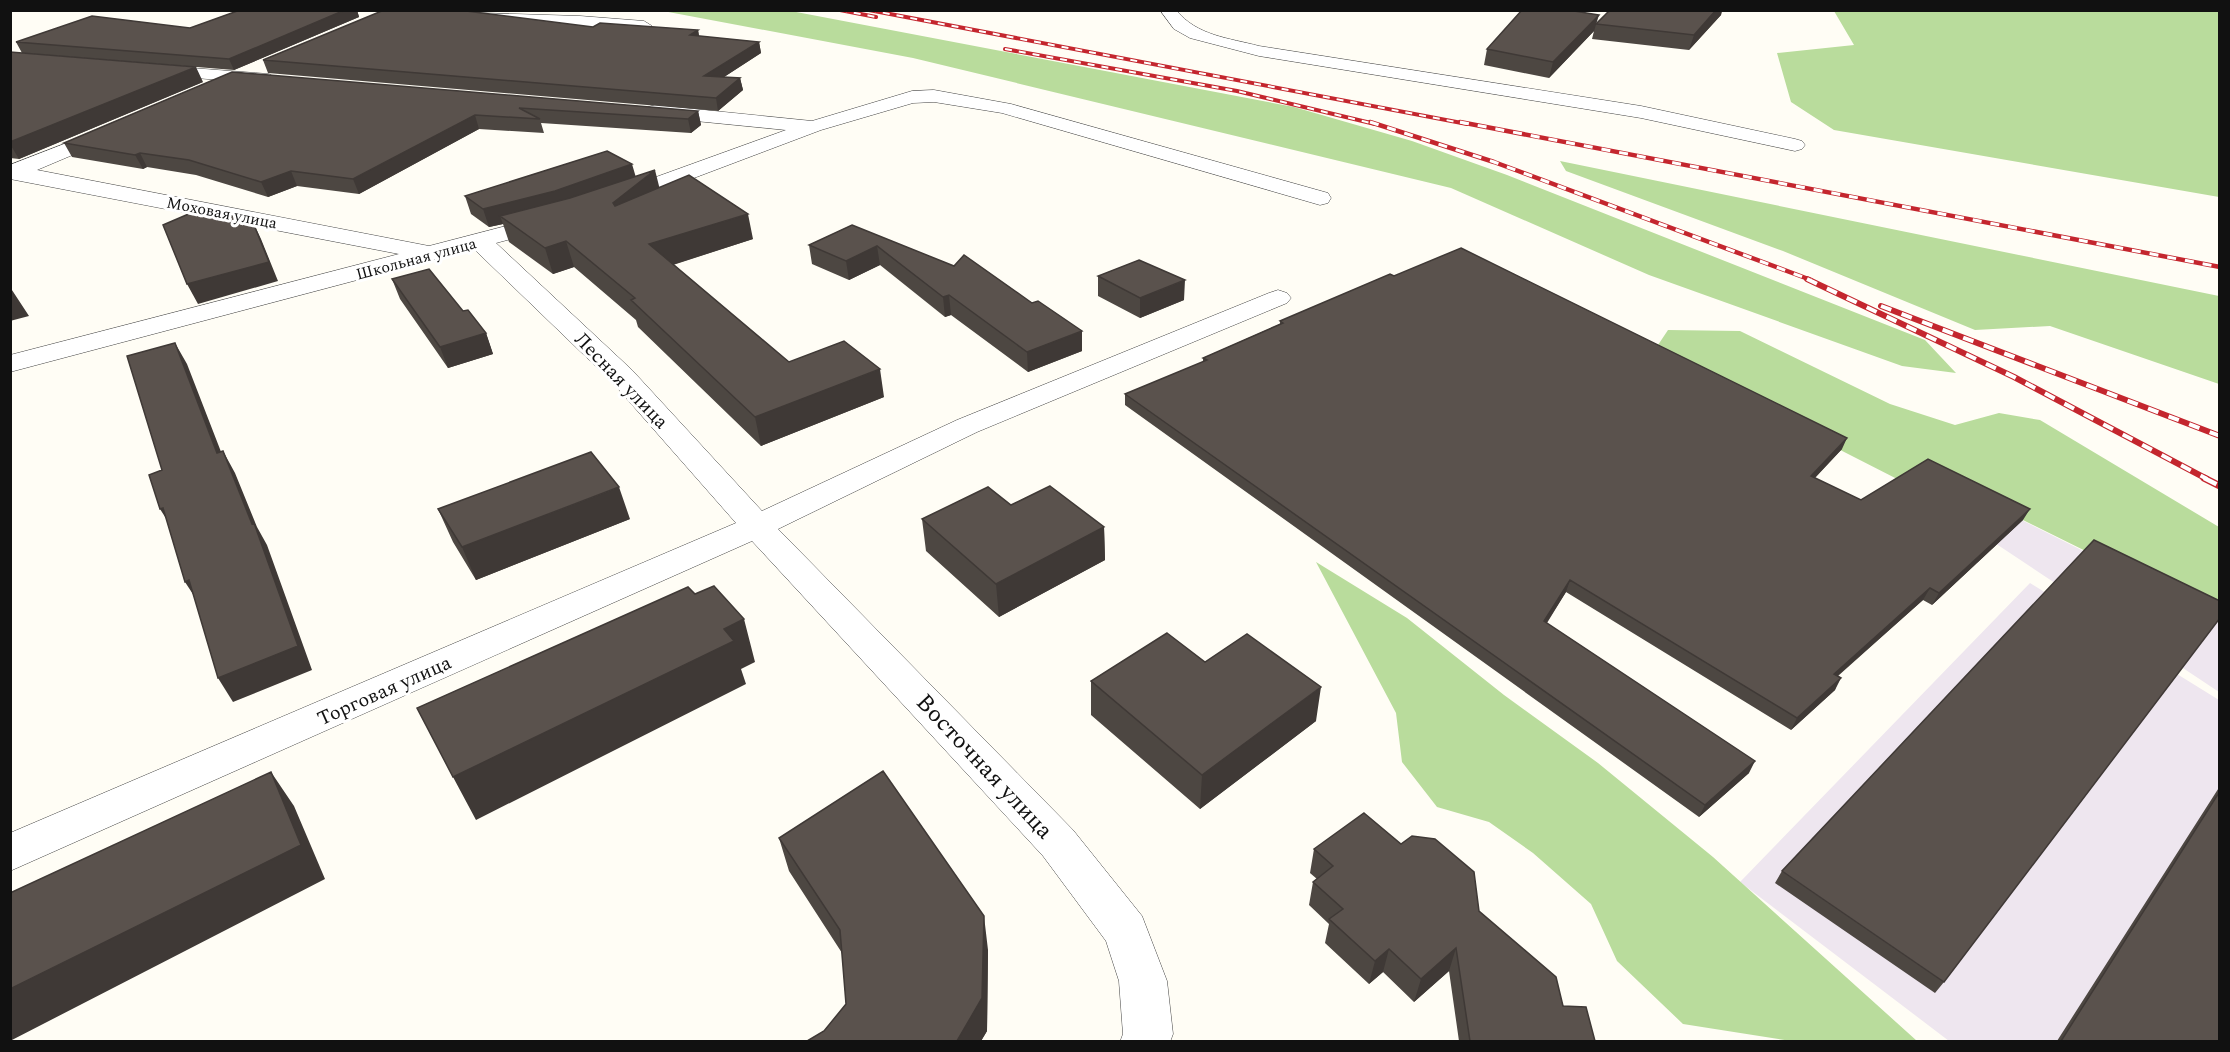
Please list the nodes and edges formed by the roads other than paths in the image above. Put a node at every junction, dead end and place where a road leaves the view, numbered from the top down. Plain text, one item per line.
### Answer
1 (1167, 10) edge
2 (385, 14) edge
3 (645, 26) edge
4 (275, 63) edge
5 (138, 69) edge
6 (243, 77) junction
7 (291, 81) edge
8 (210, 90) edge
9 (635, 110) edge
10 (124, 126) edge
11 (814, 126) junction
12 (1796, 145) dead end
13 (12, 172) edge
14 (1320, 198) dead end
15 (600, 205) edge
16 (569, 216) edge
17 (480, 241) junction
18 (434, 254) junction
19 (1278, 298) dead end
20 (10, 364) edge
21 (757, 526) junction
22 (10, 853) edge
23 (1145, 1041) edge

1 - 12 street
2 - 3 street
4 - 6 street
5 - 6 street
6 - 7 street
6 - 8 street
9 - 11 street
10 - 13 street
11 - 14 street
11 - 15 street
13 - 18 street, Моховая улица
16 - 17 street, Школьная улица
17 - 18 street, Школьная улица
17 - 21 street, Лесная улица
18 - 20 street, Школьная улица
19 - 21 street, Торговая улица
21 - 22 street, Торговая улица
21 - 23 street, Восточная улица

